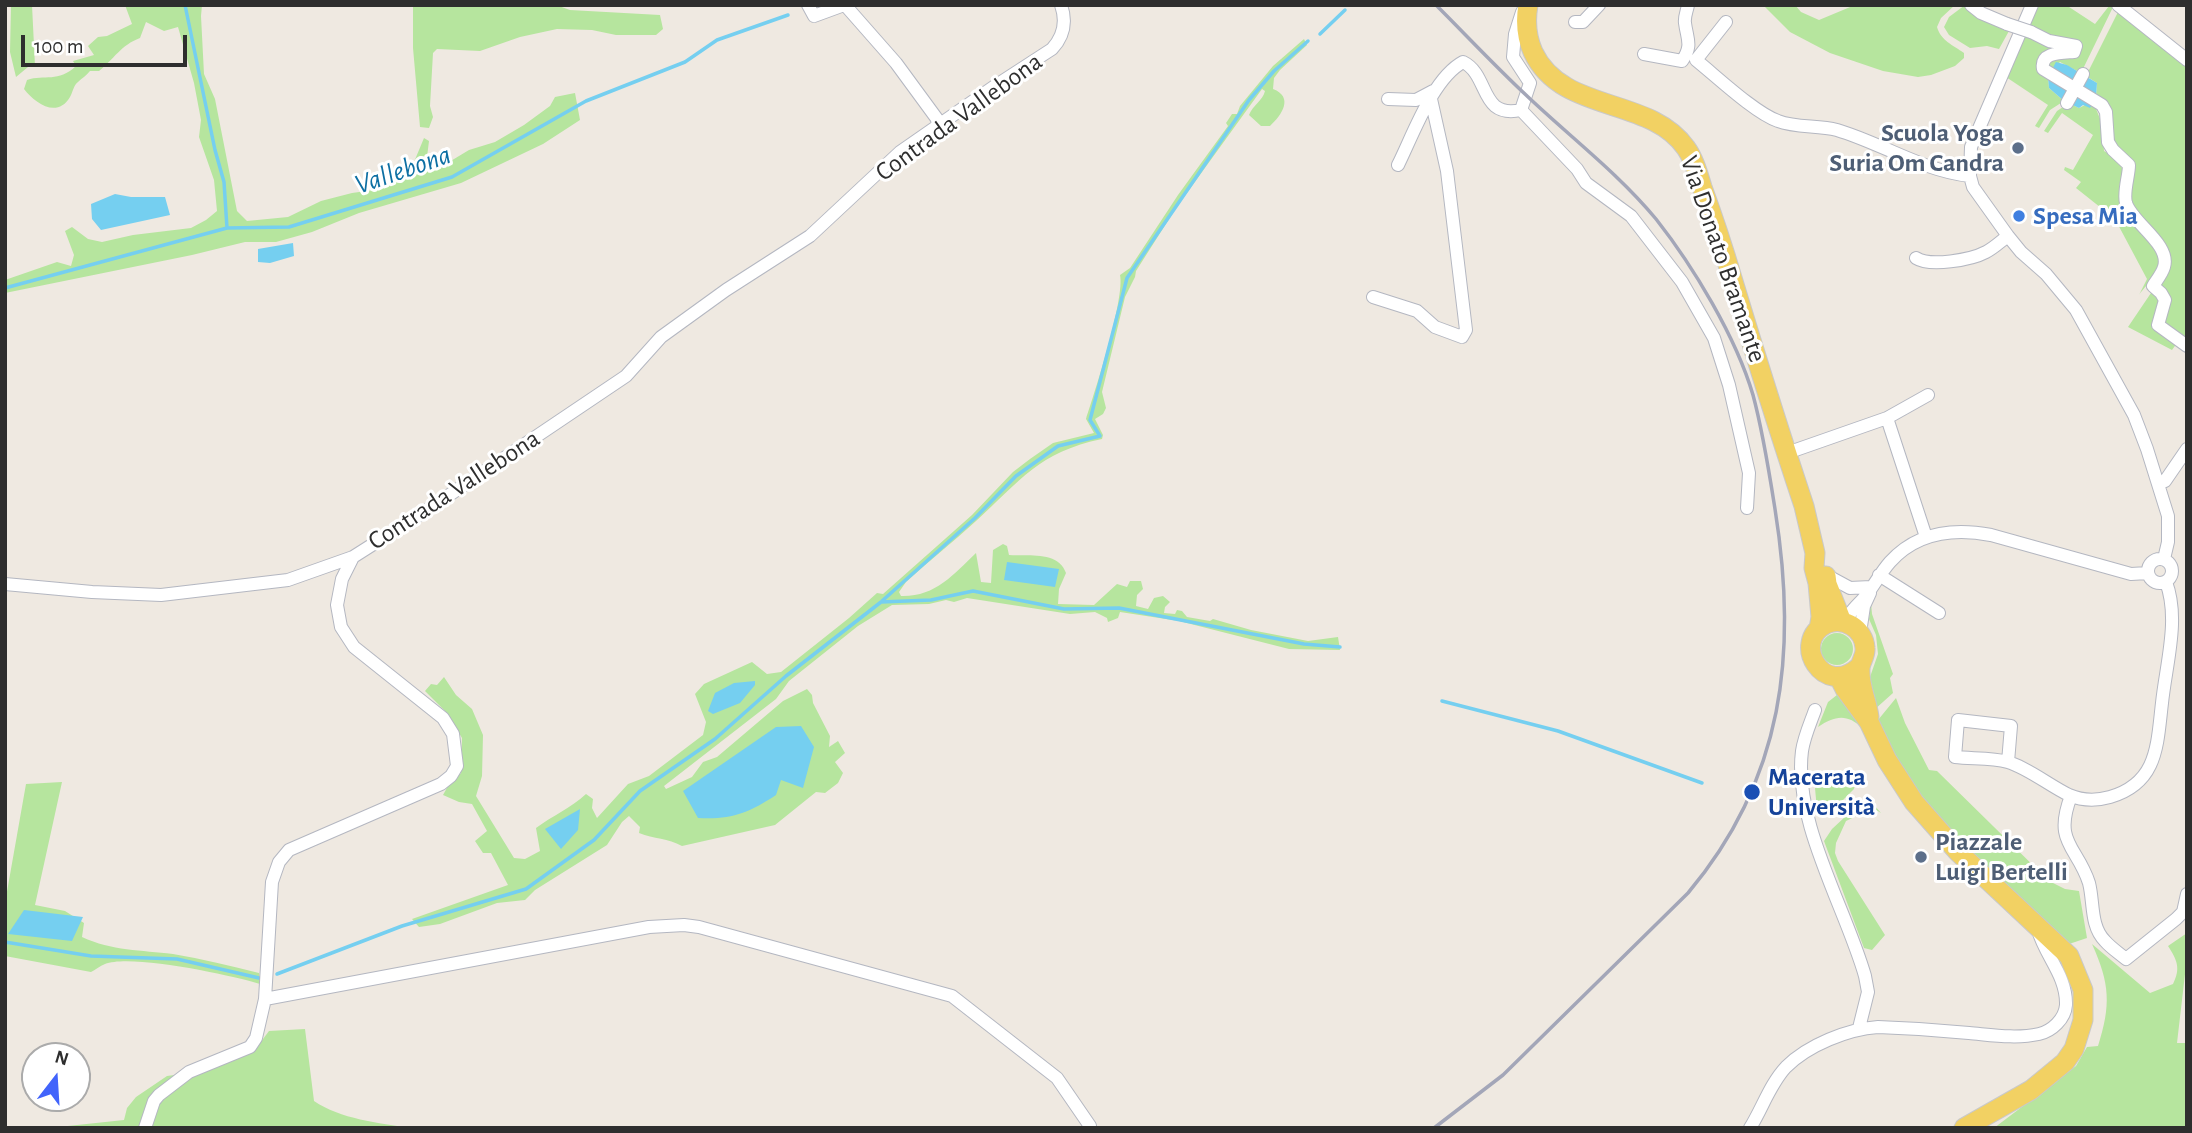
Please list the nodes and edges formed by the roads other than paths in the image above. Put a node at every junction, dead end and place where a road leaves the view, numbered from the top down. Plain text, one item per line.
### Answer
1 (808, 5) edge
2 (845, 5) edge
3 (1061, 5) edge
4 (1527, 5) edge
5 (1599, 5) edge
6 (1688, 5) edge
7 (1971, 5) edge
8 (2032, 5) edge
9 (2118, 5) edge
10 (1575, 22) dead end
11 (1726, 23) dead end
12 (1644, 54) dead end
13 (2187, 60) edge
14 (2083, 74) dead end
15 (2075, 88) junction
16 (1432, 95) junction
17 (1388, 99) dead end
18 (2067, 103) dead end
19 (1521, 110) junction
20 (940, 123) junction
21 (1398, 165) dead end
22 (1970, 176) junction
23 (2008, 236) junction
24 (1916, 258) dead end
25 (1373, 297) dead end
26 (2187, 346) edge
27 (1928, 395) dead end
28 (1887, 418) junction
29 (2187, 449) edge
30 (1787, 453) junction
31 (2158, 484) junction
32 (1747, 509) dead end
33 (1926, 537) junction
34 (1815, 553) junction
35 (353, 556) junction
36 (2164, 559) junction
37 (2148, 573) junction
38 (1826, 575) junction
39 (1879, 575) junction
40 (2166, 582) junction
41 (5, 584) edge
42 (1871, 587) junction
43 (2173, 610) junction
44 (1939, 613) dead end
45 (2187, 614) edge
46 (1849, 626) junction
47 (1819, 629) junction
48 (1859, 667) junction
49 (1839, 677) junction
50 (1815, 710) dead end
51 (1870, 722) junction
52 (2008, 762) junction
53 (2071, 796) junction
54 (2187, 894) edge
55 (2036, 923) junction
56 (265, 999) junction
57 (1859, 1028) junction
58 (1090, 1126) edge
59 (145, 1128) edge
60 (1750, 1128) edge
61 (1964, 1128) edge

1 - 2 street
2 - 20 street
3 - 20 street, Contrada Vallebona
4 - 19 street
4 - 30 main road, Via Donato Bramante
5 - 10 street
6 - 12 street
7 - 15 street, bridge
8 - 22 street
9 - 13 street
11 - 22 street
14 - 15 street
15 - 18 street
15 - 26 street
16 - 17 street
16 - 19 street
16 - 21 street
16 - 25 street
19 - 32 street
20 - 35 street, Contrada Vallebona
22 - 23 street
23 - 24 street
23 - 31 street
27 - 28 street
28 - 30 street
28 - 33 street
29 - 31 street
30 - 34 main road, Via Donato Bramante
31 - 36 street
33 - 37 street
33 - 39 street
34 - 38 main road, Via Donato Bramante
34 - 47 main road, Via Donato Bramante
35 - 41 street
35 - 56 street, Contrada Vallebona
36 - 37 street
36 - 40 street
37 - 40 street
38 - 42 street
38 - 46 main road, Via Donato Bramante
39 - 42 street
39 - 44 street
40 - 43 street
42 - 46 street
42 - 46 street
43 - 45 street
43 - 53 street
46 - 47 main road
46 - 48 main road, Via Donato Bramante
47 - 49 main road, Via Donato Bramante
48 - 49 main road
48 - 51 main road, Via Donato Bramante
49 - 51 main road, Via Donato Bramante
50 - 57 street
51 - 55 main road, Via Donato Bramante
52 - 52 street
52 - 53 street
53 - 54 street
55 - 57 street
55 - 61 main road, Via Donato Bramante
56 - 58 street
56 - 59 street, Contrada Vallebona
57 - 60 street

